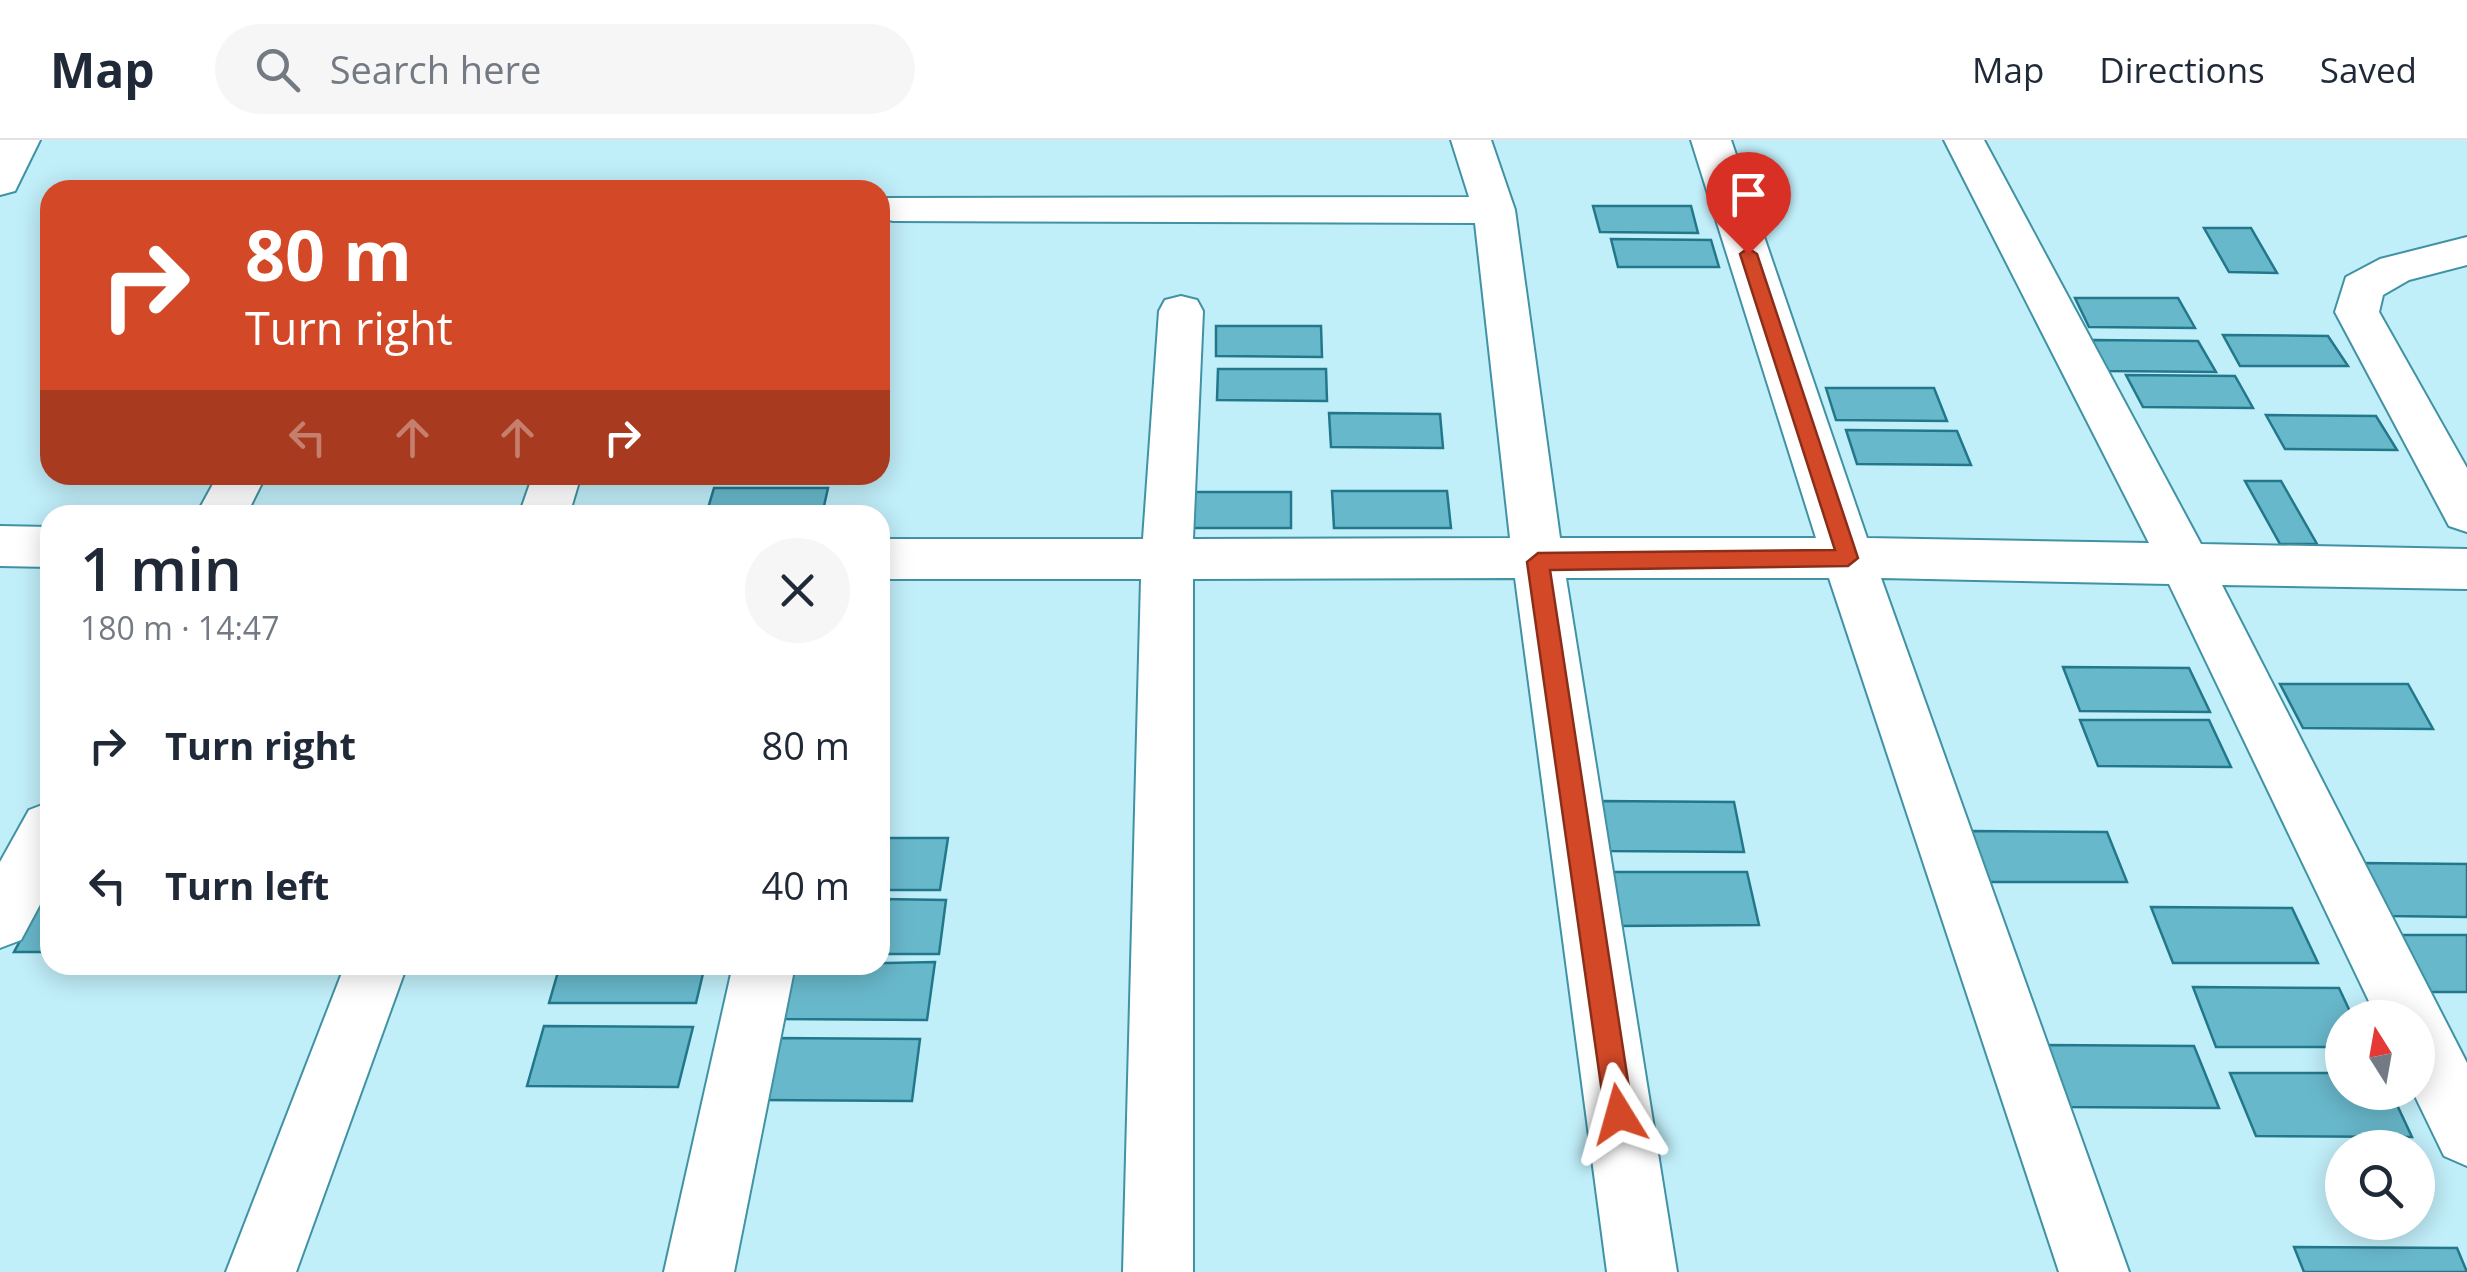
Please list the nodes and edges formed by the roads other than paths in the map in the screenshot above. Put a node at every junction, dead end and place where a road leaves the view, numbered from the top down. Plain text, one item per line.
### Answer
1 (20, 140) edge
2 (1470, 140) edge
3 (1711, 140) edge
4 (1964, 140) edge
5 (0, 182) edge
6 (894, 208) dead end
7 (1494, 210) junction
8 (2467, 250) edge
9 (1182, 311) dead end
10 (2467, 513) edge
11 (0, 546) edge
12 (40, 548) edge
13 (1848, 558) junction
14 (890, 559) edge
15 (1166, 560) junction
16 (1538, 562) junction
17 (2185, 564) junction
18 (2467, 569) edge
19 (40, 846) edge
20 (0, 920) edge
21 (372, 975) edge
22 (762, 975) edge
23 (2401, 1000) edge
24 (2435, 1068) edge
25 (2467, 1133) edge
26 (261, 1272) edge
27 (699, 1272) edge
28 (1158, 1272) edge
29 (1642, 1272) edge
30 (2094, 1272) edge

1 - 5 street
2 - 7 street
3 - 13 street
4 - 17 street
6 - 7 street
7 - 16 street
8 - 10 street
9 - 15 street
11 - 12 street
13 - 16 street
13 - 17 street
13 - 30 street
14 - 15 street
15 - 16 street
15 - 28 street
16 - 29 street
17 - 18 street
17 - 23 street
19 - 20 street
21 - 26 street
22 - 27 street
24 - 25 street

